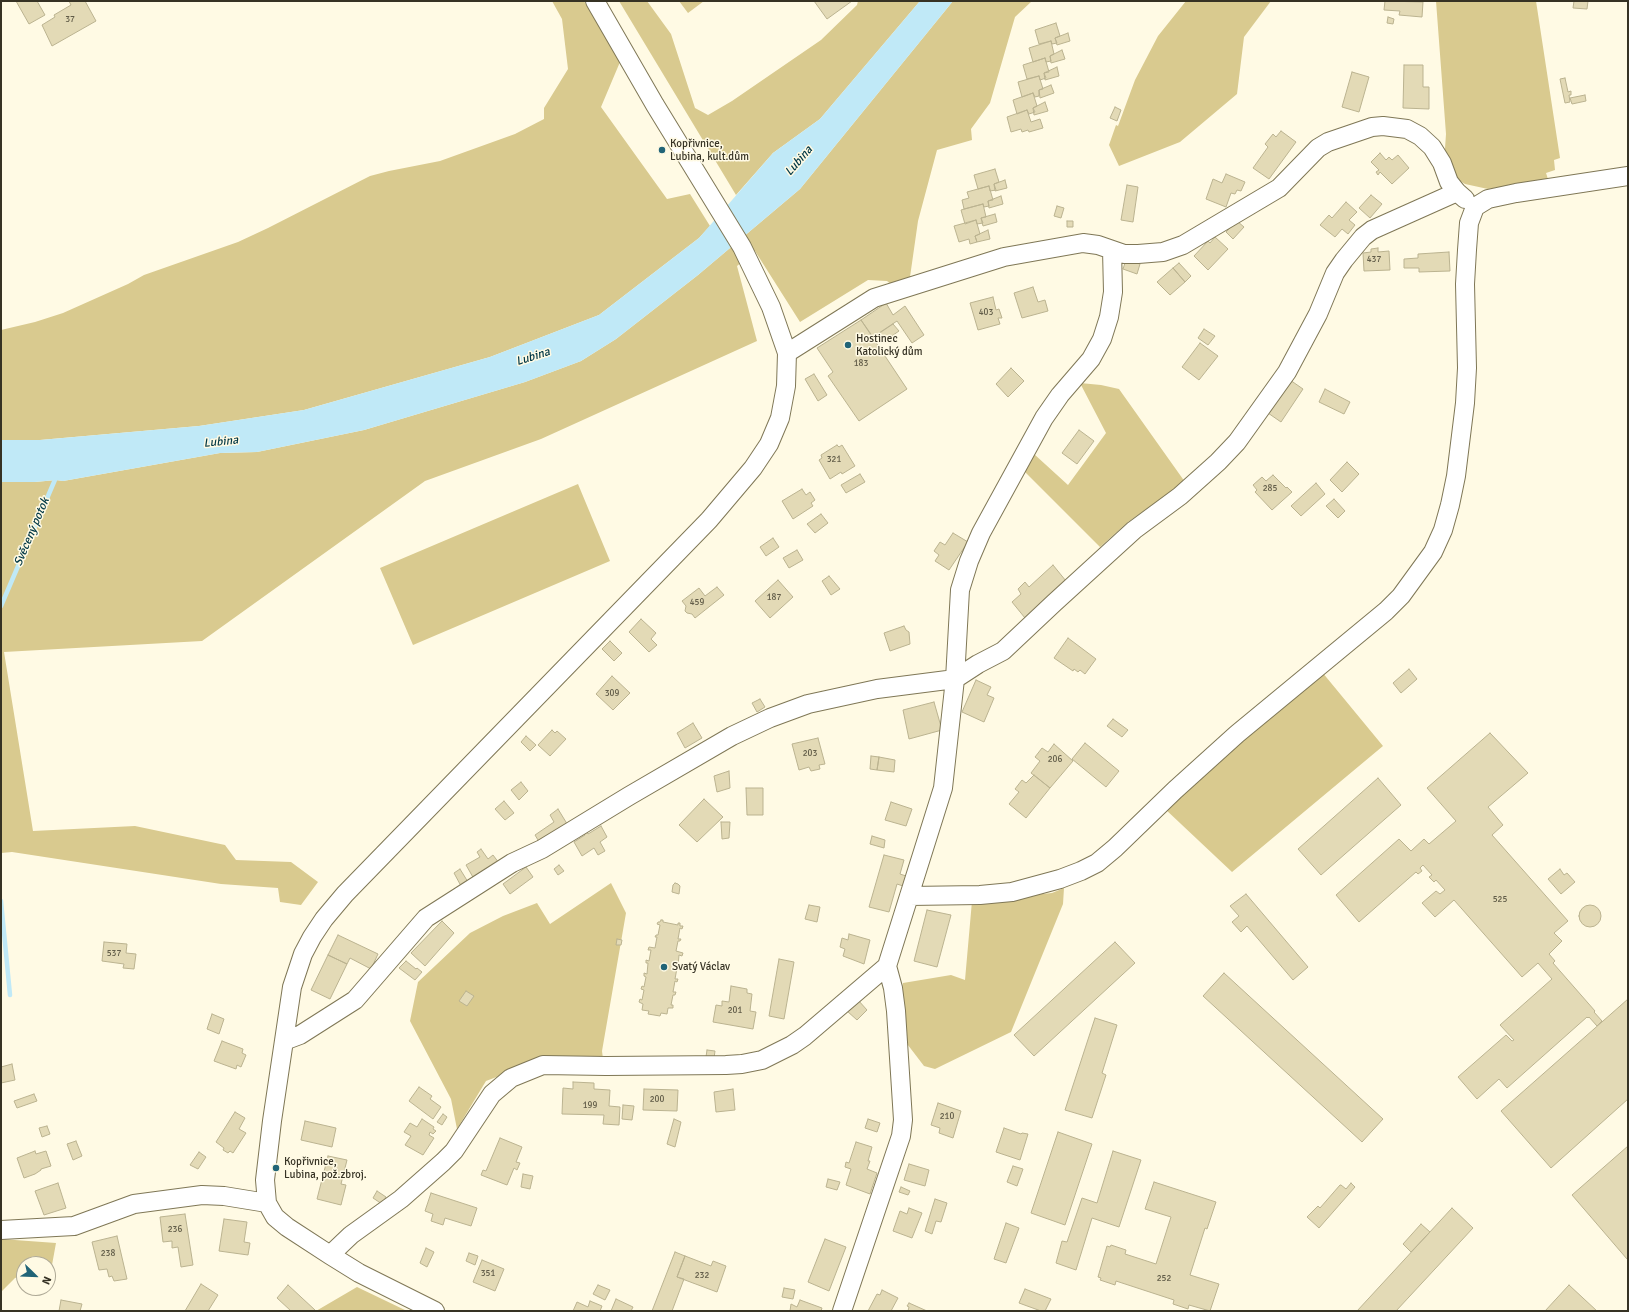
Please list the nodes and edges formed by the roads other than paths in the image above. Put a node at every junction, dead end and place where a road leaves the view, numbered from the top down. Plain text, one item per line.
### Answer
1 (595, 1) edge
2 (1628, 176) edge
3 (1457, 192) junction
4 (1475, 208) junction
5 (1112, 250) junction
6 (787, 353) junction
7 (955, 679) junction
8 (909, 896) junction
9 (887, 966) junction
10 (284, 1041) junction
11 (267, 1203) junction
12 (1, 1230) edge
13 (330, 1255) junction
14 (435, 1311) edge
15 (842, 1311) edge

1 - 6 street
2 - 4 street
3 - 4 street
3 - 5 street
3 - 7 street
4 - 8 street
5 - 6 street
5 - 7 street
6 - 10 street
7 - 8 street
7 - 10 street
8 - 9 street
9 - 13 street
9 - 15 street
10 - 11 street
11 - 12 street
11 - 13 street
13 - 14 street

